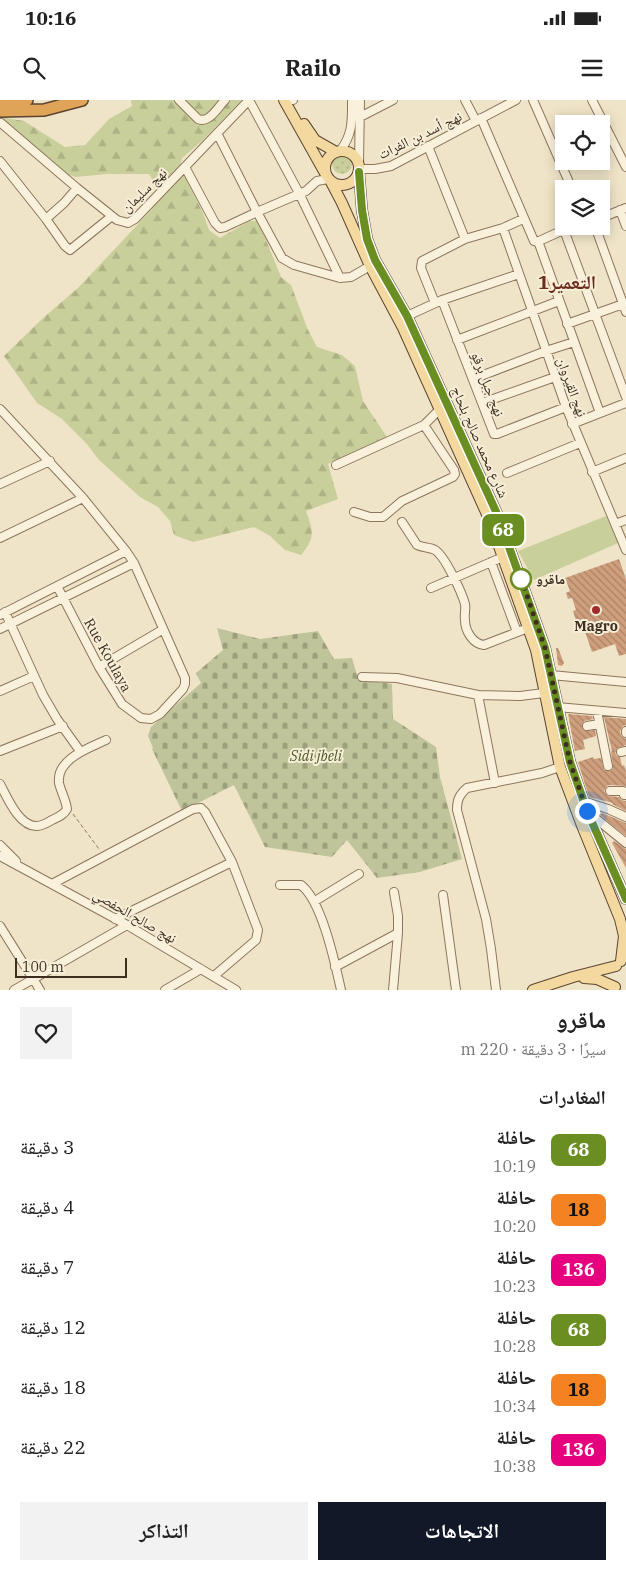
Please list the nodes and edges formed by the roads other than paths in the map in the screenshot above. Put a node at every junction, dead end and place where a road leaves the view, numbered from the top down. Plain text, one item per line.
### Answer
1 (0, 100) edge
2 (27, 100) edge
3 (82, 100) edge
4 (179, 100) edge
5 (225, 100) edge
6 (249, 100) edge
7 (284, 100) edge
8 (292, 100) edge
9 (352, 100) edge
10 (360, 100) edge
11 (392, 100) edge
12 (465, 100) edge
13 (516, 100) edge
14 (533, 100) edge
15 (592, 100) edge
16 (0, 111) edge
17 (360, 117) junction
18 (478, 120) junction
19 (1, 123) dead end
20 (217, 133) junction
21 (428, 146) junction
22 (338, 151) junction
23 (0, 161) edge
24 (185, 167) junction
25 (626, 167) edge
26 (359, 168) junction
27 (328, 179) junction
28 (568, 180) edge
29 (77, 188) junction
30 (299, 193) junction
31 (623, 209) edge
32 (257, 212) junction
33 (610, 214) edge
34 (112, 216) junction
35 (46, 219) junction
36 (524, 219) junction
37 (626, 226) edge
38 (502, 228) junction
39 (555, 233) edge
40 (570, 235) edge
41 (598, 235) edge
42 (465, 239) junction
43 (536, 241) junction
44 (370, 266) junction
45 (519, 274) junction
46 (340, 278) junction
47 (438, 301) junction
48 (559, 301) junction
49 (624, 303) edge
50 (531, 312) junction
51 (626, 312) edge
52 (596, 314) junction
53 (407, 316) junction
54 (567, 324) junction
55 (458, 340) junction
56 (574, 342) junction
57 (546, 351) junction
58 (555, 377) junction
59 (473, 379) junction
60 (626, 397) edge
61 (482, 403) junction
62 (626, 403) edge
63 (566, 407) junction
64 (0, 409) edge
65 (439, 410) junction
66 (600, 413) junction
67 (572, 424) junction
68 (424, 425) junction
69 (580, 443) junction
70 (626, 458) edge
71 (50, 461) junction
72 (336, 465) dead end
73 (592, 472) junction
74 (507, 474) dead end
75 (0, 484) edge
76 (83, 498) junction
77 (354, 512) dead end
78 (626, 520) edge
79 (402, 522) dead end
80 (615, 524) junction
81 (0, 538) edge
82 (626, 550) edge
83 (126, 551) junction
84 (508, 561) junction
85 (491, 562) junction
86 (134, 563) junction
87 (454, 578) junction
88 (57, 586) junction
89 (431, 588) dead end
90 (64, 598) junction
91 (2, 613) edge
92 (9, 624) junction
93 (528, 628) junction
94 (0, 629) edge
95 (162, 630) junction
96 (517, 632) junction
97 (99, 667) junction
98 (34, 676) junction
99 (551, 676) junction
100 (362, 677) dead end
101 (626, 682) edge
102 (0, 691) edge
103 (544, 692) junction
104 (478, 695) junction
105 (557, 707) junction
106 (597, 710) junction
107 (626, 712) edge
108 (599, 724) junction
109 (63, 726) junction
110 (587, 726) dead end
111 (106, 740) dead end
112 (0, 751) edge
113 (80, 752) junction
114 (608, 766) dead end
115 (560, 767) junction
116 (495, 783) junction
117 (0, 784) edge
118 (610, 791) dead end
119 (626, 795) edge
120 (585, 806) junction
121 (626, 816) edge
122 (626, 843) edge
123 (0, 845) edge
124 (0, 856) edge
125 (232, 862) junction
126 (20, 866) junction
127 (359, 874) dead end
128 (52, 884) junction
129 (280, 885) dead end
130 (394, 892) dead end
131 (443, 895) dead end
132 (626, 899) edge
133 (315, 901) junction
134 (115, 919) junction
135 (127, 925) junction
136 (0, 926) edge
137 (398, 933) junction
138 (621, 962) edge
139 (336, 967) junction
140 (201, 969) junction
141 (214, 976) junction
142 (572, 977) junction
143 (33, 980) junction
144 (616, 989) edge
145 (14, 990) edge
146 (40, 990) edge
147 (165, 990) edge
148 (236, 990) edge
149 (341, 990) edge
150 (393, 990) edge
151 (456, 990) edge
152 (496, 990) edge
153 (533, 990) edge

1 - 2 highway
3 - 16 highway
4 - 5 street
6 - 20 street, نهج سليمان
6 - 30 street
7 - 27 main road, شارع محمد صالح بلحاج
8 - 22 main road
9 - 22 street
10 - 17 street
11 - 17 street
12 - 18 street
13 - 18 street, نهج أسد بن الفرات
14 - 28 street
15 - 25 street
17 - 26 street
18 - 21 street, نهج أسد بن الفرات
18 - 36 street
19 - 29 street, نهج سليمان
20 - 24 street, نهج سليمان
20 - 32 street
21 - 26 street, نهج أسد بن الفرات
21 - 42 street
22 - 26 main road
22 - 27 main road
23 - 35 street
24 - 32 street
24 - 34 street, نهج سليمان
26 - 27 main road
26 - 53 main road, شارع محمد صالح بلحاج
27 - 30 street
27 - 44 main road, شارع محمد صالح بلحاج
29 - 34 street, نهج سليمان
29 - 35 street
30 - 32 street
30 - 46 street
31 - 33 street
31 - 37 street
32 - 46 street
34 - 35 street
36 - 38 street
36 - 43 street
38 - 42 street
38 - 45 street, نهج القيروان
39 - 43 street
40 - 52 street
41 - 49 street
42 - 47 street, نهج جبل برقو
43 - 48 street
44 - 46 street
44 - 65 main road, شارع محمد صالح بلحاج
45 - 47 street
45 - 50 street, نهج القيروان
47 - 53 street
47 - 55 street, نهج جبل برقو
48 - 50 street
48 - 54 street
49 - 51 street
49 - 52 street
50 - 55 street
50 - 57 street, نهج القيروان
52 - 54 street
52 - 60 street
53 - 84 main road, شارع محمد صالح بلحاج
54 - 56 street
55 - 59 street, نهج جبل برقو
56 - 57 street
56 - 66 street
57 - 58 street, نهج القيروان
57 - 59 street
58 - 61 street
58 - 63 street, نهج القيروان
59 - 61 street, نهج جبل برقو
61 - 63 street, نهج جبل برقو
62 - 66 street
63 - 67 street, نهج القيروان
64 - 71 street, Rue Koulaya
65 - 68 street
65 - 84 main road, شارع محمد صالح بلحاج
66 - 67 street
67 - 69 street, نهج القيروان
68 - 72 street
68 - 77 street
69 - 73 street, نهج القيروان
69 - 74 street
70 - 73 street
71 - 75 street
71 - 76 street, Rue Koulaya
73 - 80 street, نهج القيروان
76 - 81 street
76 - 83 street, Rue Koulaya
78 - 80 street
79 - 87 street
80 - 82 street, نهج القيروان
83 - 86 street, Rue Koulaya
83 - 88 street
84 - 85 street
84 - 93 main road, شارع محمد صالح بلحاج
84 - 99 main road, شارع محمد صالح بلحاج
85 - 87 street
85 - 96 street
86 - 90 street
86 - 95 street, Rue Koulaya
87 - 89 street
87 - 96 street
88 - 90 street, Rue Koulaya
88 - 91 street
90 - 92 street
90 - 97 street, Rue Koulaya
91 - 92 street
92 - 94 street
92 - 98 street
93 - 96 street
93 - 103 main road, شارع محمد صالح بلحاج
95 - 97 street
95 - 97 street, Rue Koulaya
98 - 102 street
98 - 109 street
99 - 101 street
99 - 105 main road, شارع محمد صالح بلحاج
100 - 104 street
103 - 104 street
103 - 115 main road, شارع محمد صالح بلحاج
104 - 116 street
105 - 106 street
105 - 120 main road, شارع محمد صالح بلحاج
106 - 107 street
106 - 108 street
108 - 110 street
108 - 114 street
109 - 112 street
109 - 113 street
111 - 113 street
113 - 117 street
115 - 116 street
115 - 138 main road, شارع محمد صالح بلحاج
116 - 152 street
118 - 119 street
120 - 121 street
120 - 122 street
120 - 132 main road, شارع محمد صالح بلحاج
123 - 126 street, نهج صالح الحفصي
124 - 126 street, نهج صالح الحفصي
125 - 128 street
125 - 134 street
125 - 141 street
126 - 128 street, نهج صالح الحفصي
127 - 133 street
128 - 134 street, نهج صالح الحفصي
129 - 133 street
130 - 137 street
131 - 151 street
133 - 139 street
134 - 135 street, نهج صالح الحفصي
135 - 140 street, نهج صالح الحفصي
135 - 143 street
136 - 143 street
137 - 139 street
137 - 150 street
138 - 142 main road
138 - 144 main road, شارع محمد صالح بلحاج
139 - 149 street
140 - 141 street, نهج صالح الحفصي
140 - 147 street
141 - 148 street, نهج صالح الحفصي
142 - 144 main road
142 - 153 main road
143 - 145 street
143 - 146 street

